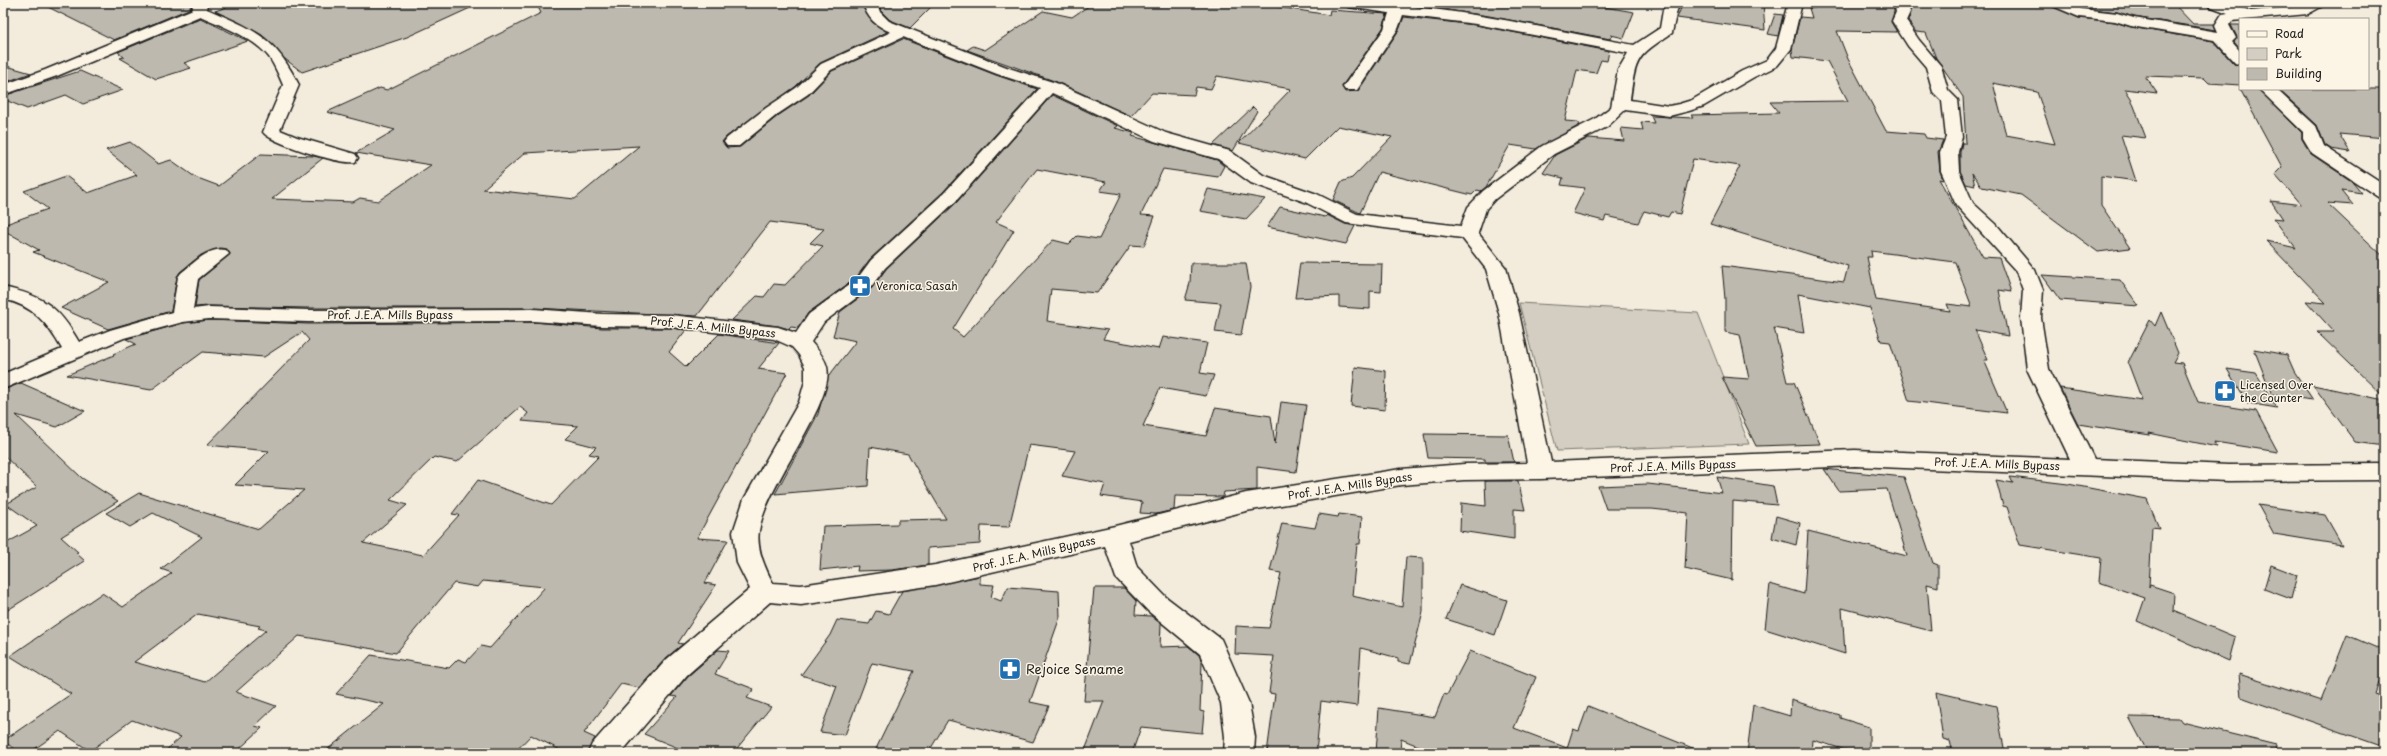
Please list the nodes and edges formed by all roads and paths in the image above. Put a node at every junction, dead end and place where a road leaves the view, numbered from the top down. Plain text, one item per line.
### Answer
1 (870, 3) edge
2 (1348, 3) edge
3 (1675, 3) edge
4 (1795, 3) edge
5 (1901, 3) edge
6 (2058, 3) edge
7 (2214, 3) edge
8 (2321, 3) edge
9 (199, 7) edge
10 (1397, 11) junction
11 (2252, 16) junction
12 (902, 32) junction
13 (2221, 39) junction
14 (1637, 50) junction
15 (2239, 59) edge
16 (1050, 86) junction
17 (1351, 87) dead end
18 (3, 90) edge
19 (2268, 90) edge
20 (1621, 104) junction
21 (733, 142) dead end
22 (349, 158) dead end
23 (2384, 193) edge
24 (1468, 233) junction
25 (219, 254) dead end
26 (3, 293) edge
27 (182, 316) junction
28 (800, 342) junction
29 (75, 353) junction
30 (3, 382) edge
31 (2086, 467) junction
32 (1541, 471) junction
33 (2384, 472) edge
34 (1115, 535) junction
35 (765, 592) junction
36 (603, 753) edge
37 (1239, 753) edge

1 - 12 street
2 - 10 street
3 - 14 street
4 - 20 street
5 - 31 street
6 - 13 street
7 - 11 street
8 - 11 street
9 - 18 street
9 - 22 street
10 - 14 street
10 - 17 street
11 - 13 street
12 - 16 street
12 - 21 street
13 - 15 street
14 - 20 street
16 - 24 street
16 - 28 street
19 - 23 street
20 - 24 street
24 - 32 street
25 - 27 street
26 - 29 street
27 - 28 street, Prof. J.E.A. Mills Bypass
27 - 29 street, Prof. J.E.A. Mills Bypass
28 - 35 street
29 - 30 street, Prof. J.E.A. Mills Bypass
31 - 32 street, Prof. J.E.A. Mills Bypass
31 - 33 street, Prof. J.E.A. Mills Bypass
32 - 34 street, Prof. J.E.A. Mills Bypass
34 - 35 street, Prof. J.E.A. Mills Bypass
34 - 37 street
35 - 36 street

